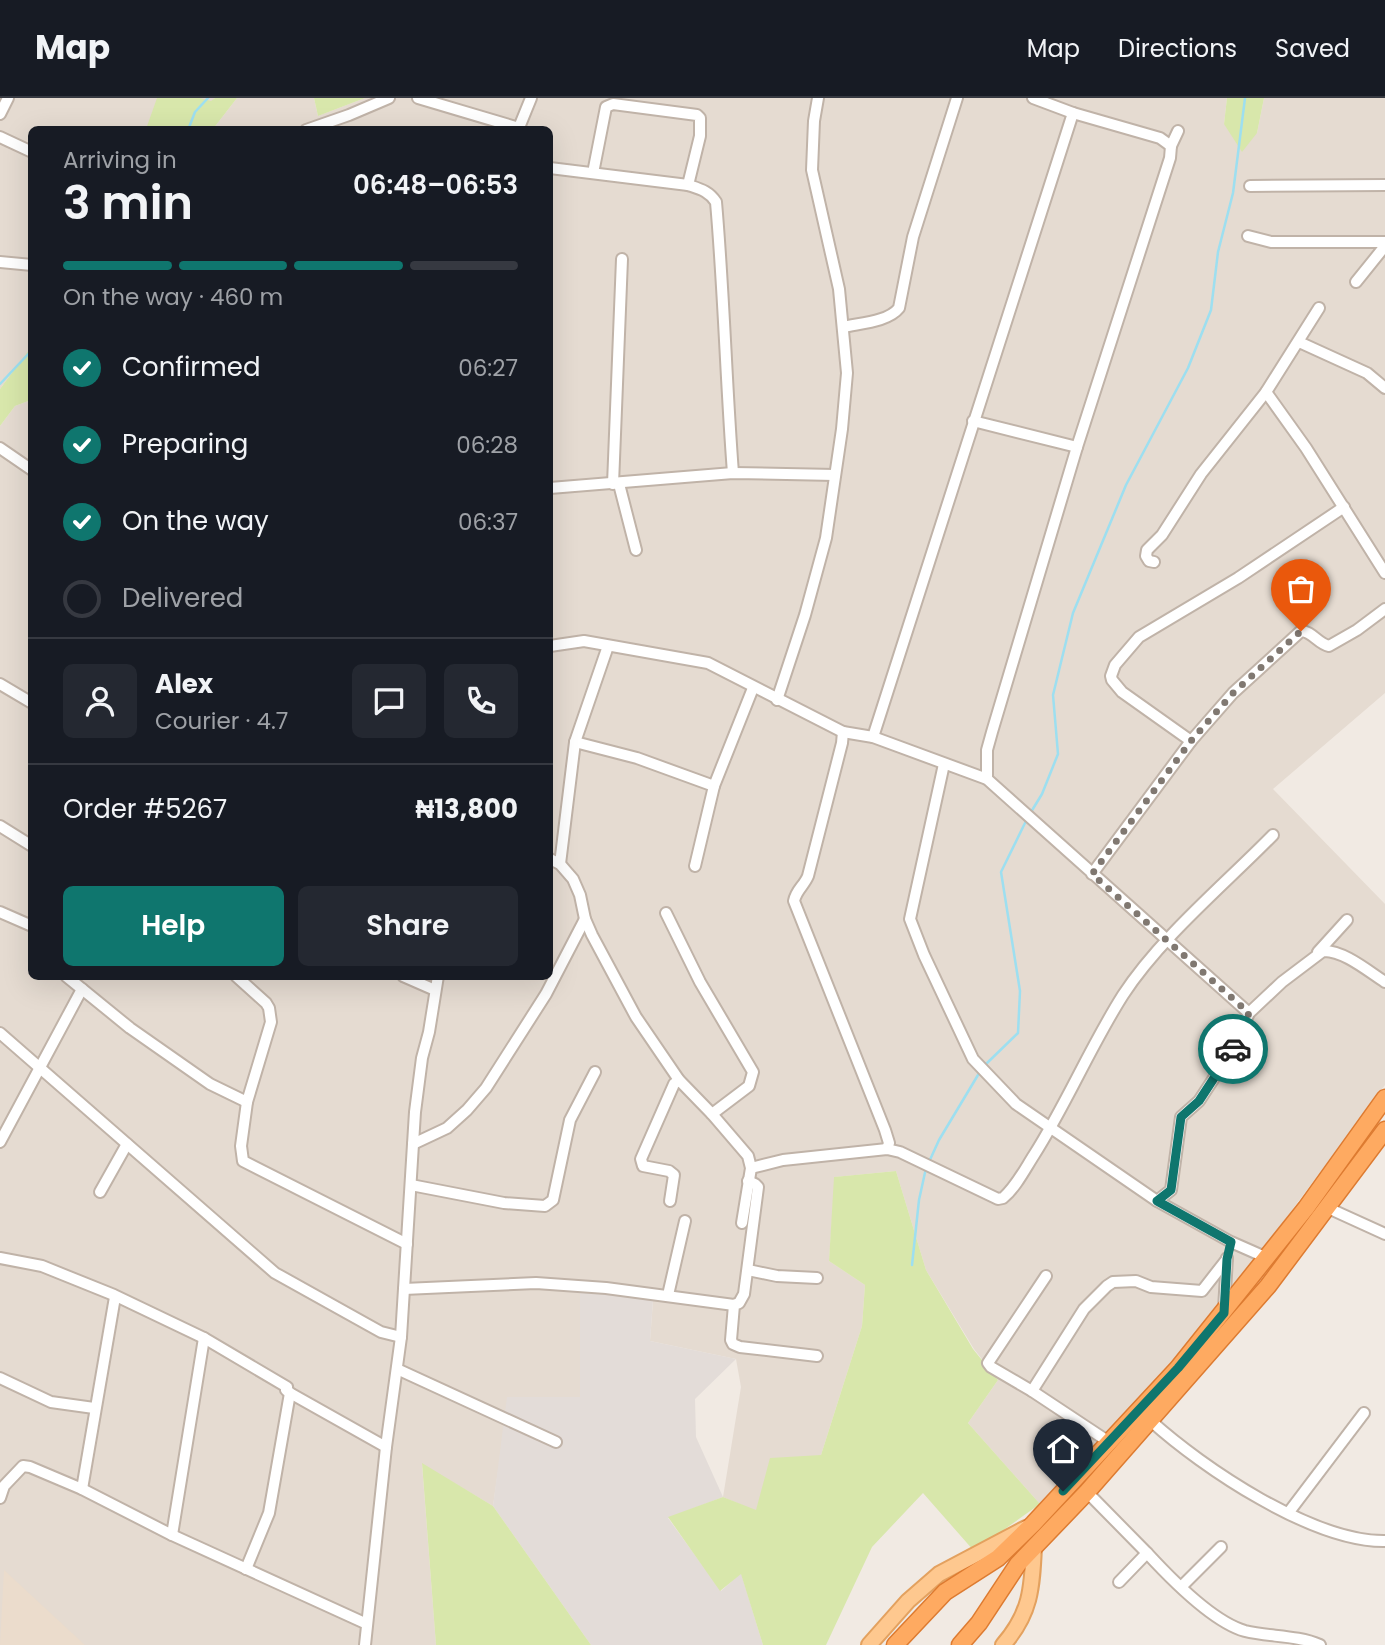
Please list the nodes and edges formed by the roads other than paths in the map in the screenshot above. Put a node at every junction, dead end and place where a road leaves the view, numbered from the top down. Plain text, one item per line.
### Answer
1 (8, 98) edge
2 (389, 98) edge
3 (418, 98) edge
4 (531, 98) edge
5 (818, 98) edge
6 (957, 98) edge
7 (1033, 98) edge
8 (1073, 113) junction
9 (0, 114) edge
10 (317, 126) edge
11 (509, 126) edge
12 (520, 126) edge
13 (1178, 131) dead end
14 (0, 136) edge
15 (1171, 146) junction
16 (28, 150) edge
17 (553, 168) edge
18 (593, 173) junction
19 (688, 185) junction
20 (1385, 185) edge
21 (1250, 186) dead end
22 (1248, 236) dead end
23 (1385, 244) edge
24 (622, 259) dead end
25 (0, 262) edge
26 (28, 265) edge
27 (1356, 282) dead end
28 (1319, 308) dead end
29 (843, 327) junction
30 (1299, 342) junction
31 (1385, 388) edge
32 (1266, 393) junction
33 (973, 421) junction
34 (1077, 447) junction
35 (0, 448) edge
36 (28, 467) edge
37 (733, 473) junction
38 (835, 475) junction
39 (616, 484) junction
40 (553, 488) edge
41 (1344, 508) junction
42 (636, 550) dead end
43 (1154, 562) dead end
44 (1385, 573) edge
45 (1385, 610) edge
46 (553, 646) edge
47 (608, 646) junction
48 (0, 684) edge
49 (753, 688) junction
50 (777, 700) junction
51 (28, 701) edge
52 (843, 732) junction
53 (873, 737) junction
54 (1191, 741) junction
55 (575, 742) junction
56 (944, 764) junction
57 (987, 779) junction
58 (714, 786) junction
59 (0, 826) edge
60 (1273, 835) dead end
61 (28, 843) edge
62 (555, 862) edge
63 (695, 866) dead end
64 (1092, 874) junction
65 (0, 912) edge
66 (666, 913) dead end
67 (585, 919) junction
68 (1346, 920) dead end
69 (28, 924) edge
70 (1166, 939) junction
71 (1315, 955) junction
72 (553, 979) edge
73 (71, 980) edge
74 (240, 980) edge
75 (412, 980) edge
76 (437, 980) edge
77 (552, 980) edge
78 (1385, 982) edge
79 (82, 989) junction
80 (435, 990) junction
81 (1249, 1013) junction
82 (0, 1033) edge
83 (39, 1067) junction
84 (595, 1072) dead end
85 (679, 1080) junction
86 (1385, 1098) edge
87 (247, 1102) junction
88 (712, 1114) junction
89 (1051, 1128) junction
90 (1385, 1130) edge
91 (0, 1142) edge
92 (127, 1144) junction
93 (413, 1144) junction
94 (887, 1149) junction
95 (751, 1168) junction
96 (748, 1181) junction
97 (411, 1185) junction
98 (100, 1192) dead end
99 (670, 1201) dead end
100 (1157, 1201) junction
101 (1328, 1208) junction
102 (685, 1222) dead end
103 (741, 1223) dead end
104 (1385, 1234) edge
105 (1231, 1242) junction
106 (407, 1244) junction
107 (0, 1258) edge
108 (1265, 1258) junction
109 (1227, 1259) junction
110 (748, 1270) junction
111 (1046, 1276) dead end
112 (817, 1278) dead end
113 (404, 1289) junction
114 (668, 1295) junction
115 (115, 1297) junction
116 (734, 1305) junction
117 (1224, 1313) junction
118 (401, 1337) junction
119 (204, 1338) junction
120 (817, 1356) dead end
121 (397, 1369) junction
122 (0, 1378) edge
123 (1032, 1391) junction
124 (290, 1393) junction
125 (94, 1408) junction
126 (1364, 1413) dead end
127 (1152, 1421) junction
128 (556, 1442) dead end
129 (1109, 1442) junction
130 (386, 1447) junction
131 (2, 1484) edge
132 (82, 1489) junction
133 (1087, 1492) junction
134 (0, 1498) edge
135 (1289, 1512) junction
136 (1033, 1524) junction
137 (172, 1535) junction
138 (1385, 1541) edge
139 (1034, 1547) junction
140 (1222, 1547) dead end
141 (1147, 1553) junction
142 (246, 1569) junction
143 (1119, 1581) dead end
144 (1182, 1586) junction
145 (367, 1624) junction
146 (365, 1645) edge
147 (869, 1645) edge
148 (895, 1645) edge
149 (960, 1645) edge
150 (1003, 1645) edge
151 (1320, 1645) edge

1 - 9 street
2 - 10 street
3 - 11 street
4 - 12 street
5 - 29 street
6 - 29 street
7 - 8 street
8 - 15 street
8 - 33 street
13 - 15 street
14 - 16 street
15 - 34 street
17 - 18 street
18 - 19 street
18 - 19 street
19 - 37 street
20 - 21 street
22 - 23 street
23 - 27 street
24 - 39 street
25 - 26 street
28 - 30 street
29 - 38 street
30 - 31 street
30 - 32 street
32 - 41 street
32 - 43 street
33 - 34 street
33 - 53 street
34 - 57 street
35 - 36 street
37 - 38 street
37 - 39 street
38 - 50 street
39 - 40 street
39 - 42 street
41 - 44 street
41 - 54 street
45 - 54 street
46 - 47 street
47 - 49 street
47 - 55 street
48 - 51 street
49 - 50 street
49 - 58 street
50 - 52 street
52 - 53 street
52 - 94 street
53 - 56 street
54 - 64 street
55 - 58 street
55 - 62 street
56 - 57 street
56 - 89 street
57 - 64 street
58 - 63 street
59 - 61 street
60 - 70 street
62 - 67 street
64 - 70 street
65 - 69 street
66 - 88 street
67 - 72 street
67 - 85 street
68 - 71 street
70 - 81 street
70 - 89 street
71 - 78 street
71 - 81 street
73 - 79 street
74 - 87 street
75 - 80 street
76 - 80 street
77 - 93 street
79 - 83 street
79 - 87 street
80 - 93 street
81 - 100 street
82 - 83 street
83 - 91 street
83 - 92 street
84 - 97 street
85 - 88 street
85 - 99 street
86 - 108 highway
87 - 106 street
88 - 95 street
89 - 94 street
89 - 100 street
90 - 101 highway
92 - 98 street
92 - 118 street
93 - 97 street
94 - 95 street
95 - 96 street
96 - 103 street
96 - 110 street
97 - 106 street
100 - 105 street
101 - 104 street
101 - 127 highway
102 - 114 street
105 - 108 street
105 - 109 street
106 - 113 street
107 - 115 street
108 - 117 highway
109 - 117 street
109 - 123 street
110 - 112 street
110 - 116 street
111 - 123 street
113 - 114 street
113 - 118 street
114 - 116 street
115 - 119 street
115 - 125 street
116 - 120 street
117 - 129 highway
118 - 121 street
119 - 124 street
119 - 137 street
121 - 128 street
121 - 130 street
122 - 125 street
123 - 129 street
124 - 130 street
124 - 142 street
125 - 132 street
126 - 135 street
127 - 133 highway
127 - 135 street
129 - 136 highway
130 - 145 street
131 - 132 street
131 - 134 street
132 - 137 street
133 - 139 highway
133 - 141 street
135 - 138 street
136 - 147 main road
136 - 148 highway
137 - 142 street
139 - 149 highway
139 - 150 main road
140 - 144 street
141 - 143 street
141 - 144 street
142 - 145 street
144 - 151 street
145 - 146 street

